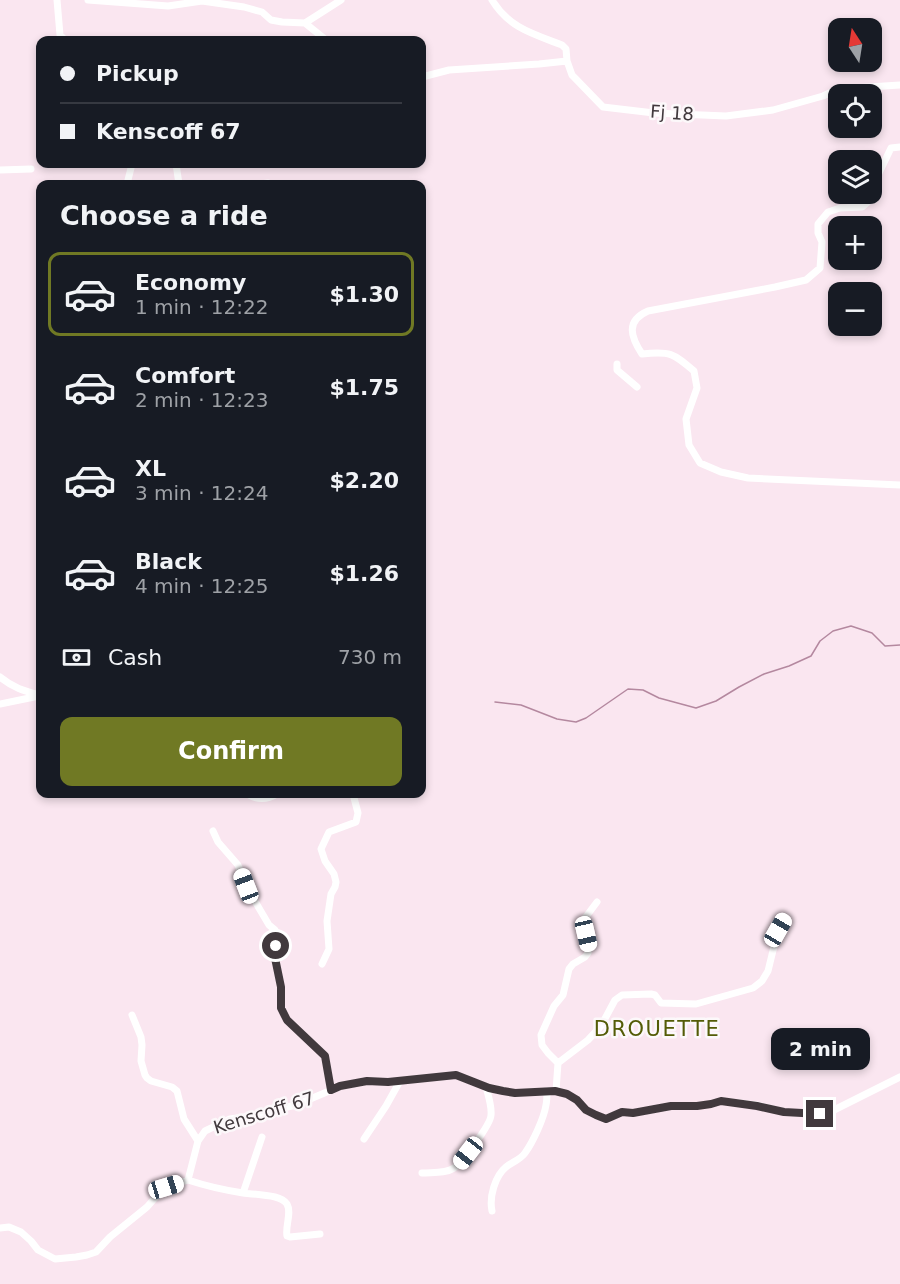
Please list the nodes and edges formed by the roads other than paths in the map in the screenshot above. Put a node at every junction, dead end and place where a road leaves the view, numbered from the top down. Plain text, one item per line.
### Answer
1 (57, 0) edge
2 (88, 0) edge
3 (341, 0) edge
4 (492, 0) edge
5 (306, 23) junction
6 (61, 36) edge
7 (321, 36) edge
8 (567, 61) junction
9 (426, 76) edge
10 (900, 85) edge
11 (900, 147) edge
12 (31, 169) dead end
13 (0, 170) edge
14 (617, 364) dead end
15 (637, 387) dead end
16 (900, 485) edge
17 (0, 677) edge
18 (36, 694) edge
19 (36, 697) edge
20 (0, 704) edge
21 (355, 798) edge
22 (213, 831) dead end
23 (597, 902) dead end
24 (785, 917) dead end
25 (322, 964) dead end
26 (132, 1015) dead end
27 (558, 1063) junction
28 (900, 1077) edge
29 (400, 1081) junction
30 (486, 1087) junction
31 (331, 1090) junction
32 (547, 1091) junction
33 (555, 1091) junction
34 (262, 1137) dead end
35 (364, 1139) dead end
36 (198, 1141) junction
37 (422, 1173) dead end
38 (188, 1180) junction
39 (243, 1193) junction
40 (492, 1211) dead end
41 (0, 1228) edge
42 (320, 1234) dead end

1 - 6 street
2 - 5 street
3 - 5 street
4 - 8 street, Fj 18
5 - 7 street
8 - 9 street
8 - 10 street, Fj 18
11 - 16 street
12 - 13 street
14 - 15 street
17 - 18 street
19 - 20 street
21 - 25 street
22 - 31 street
23 - 27 street
24 - 27 street
26 - 36 street
27 - 33 street
28 - 33 street, Kenscoff 67
29 - 30 street, Kenscoff 67
29 - 31 street, Kenscoff 67
29 - 35 street
30 - 32 street, Kenscoff 67
30 - 37 street
31 - 36 street, Kenscoff 67
32 - 33 street, Kenscoff 67
32 - 40 street
34 - 39 street
36 - 38 street, Kenscoff 67
38 - 39 street
38 - 41 street
39 - 42 street

